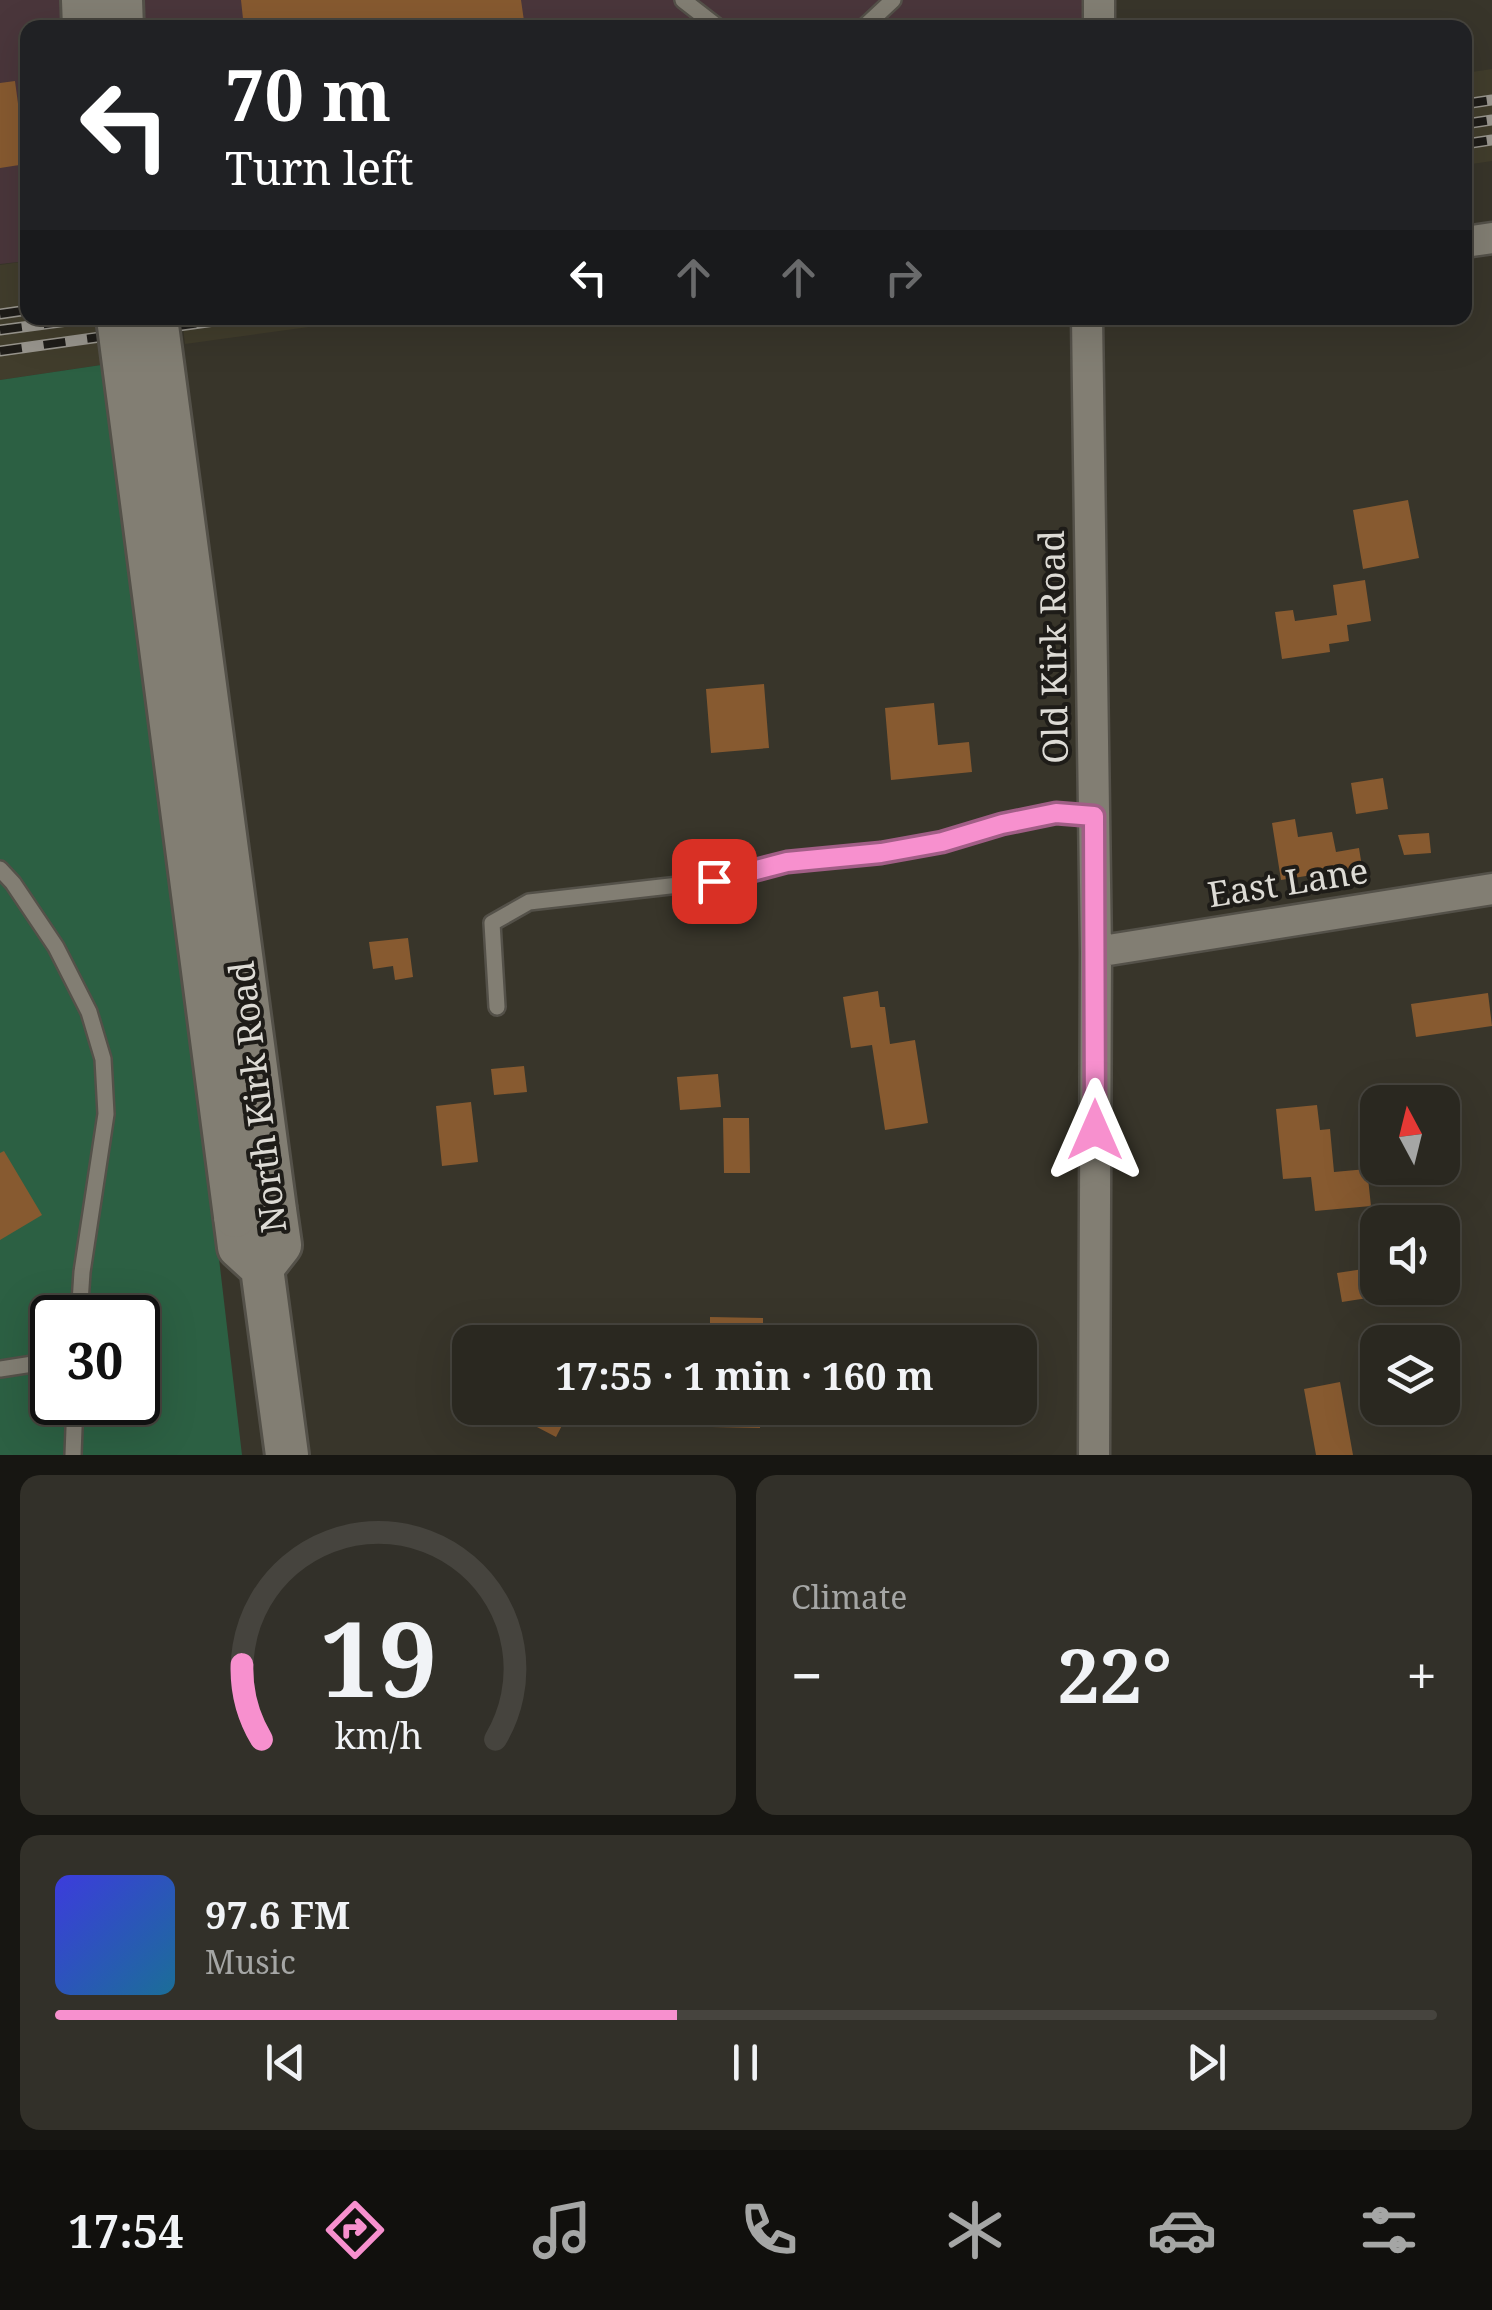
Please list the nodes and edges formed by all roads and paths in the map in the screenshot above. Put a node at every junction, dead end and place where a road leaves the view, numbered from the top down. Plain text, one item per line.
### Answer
1 (682, 0) edge
2 (893, 0) edge
3 (708, 20) edge
4 (872, 20) edge
5 (119, 325) edge
6 (157, 325) edge
7 (1087, 325) edge
8 (1094, 816) junction
9 (0, 869) edge
10 (1492, 889) edge
11 (1096, 952) junction
12 (496, 1007) dead end
13 (255, 1213) junction
14 (80, 1295) edge
15 (30, 1364) edge
16 (0, 1368) edge
17 (74, 1425) edge
18 (73, 1455) edge
19 (287, 1455) edge
20 (1094, 1455) edge

1 - 3 lane
2 - 4 lane
5 - 13 street, North Kirk Road, bridge
6 - 13 street, North Kirk Road, bridge
7 - 8 street, Old Kirk Road
8 - 11 street, Old Kirk Road
8 - 12 lane
9 - 14 lane
10 - 11 street, East Lane
11 - 20 street, Old Kirk Road
13 - 19 street, North Kirk Road
15 - 16 lane
17 - 18 lane

